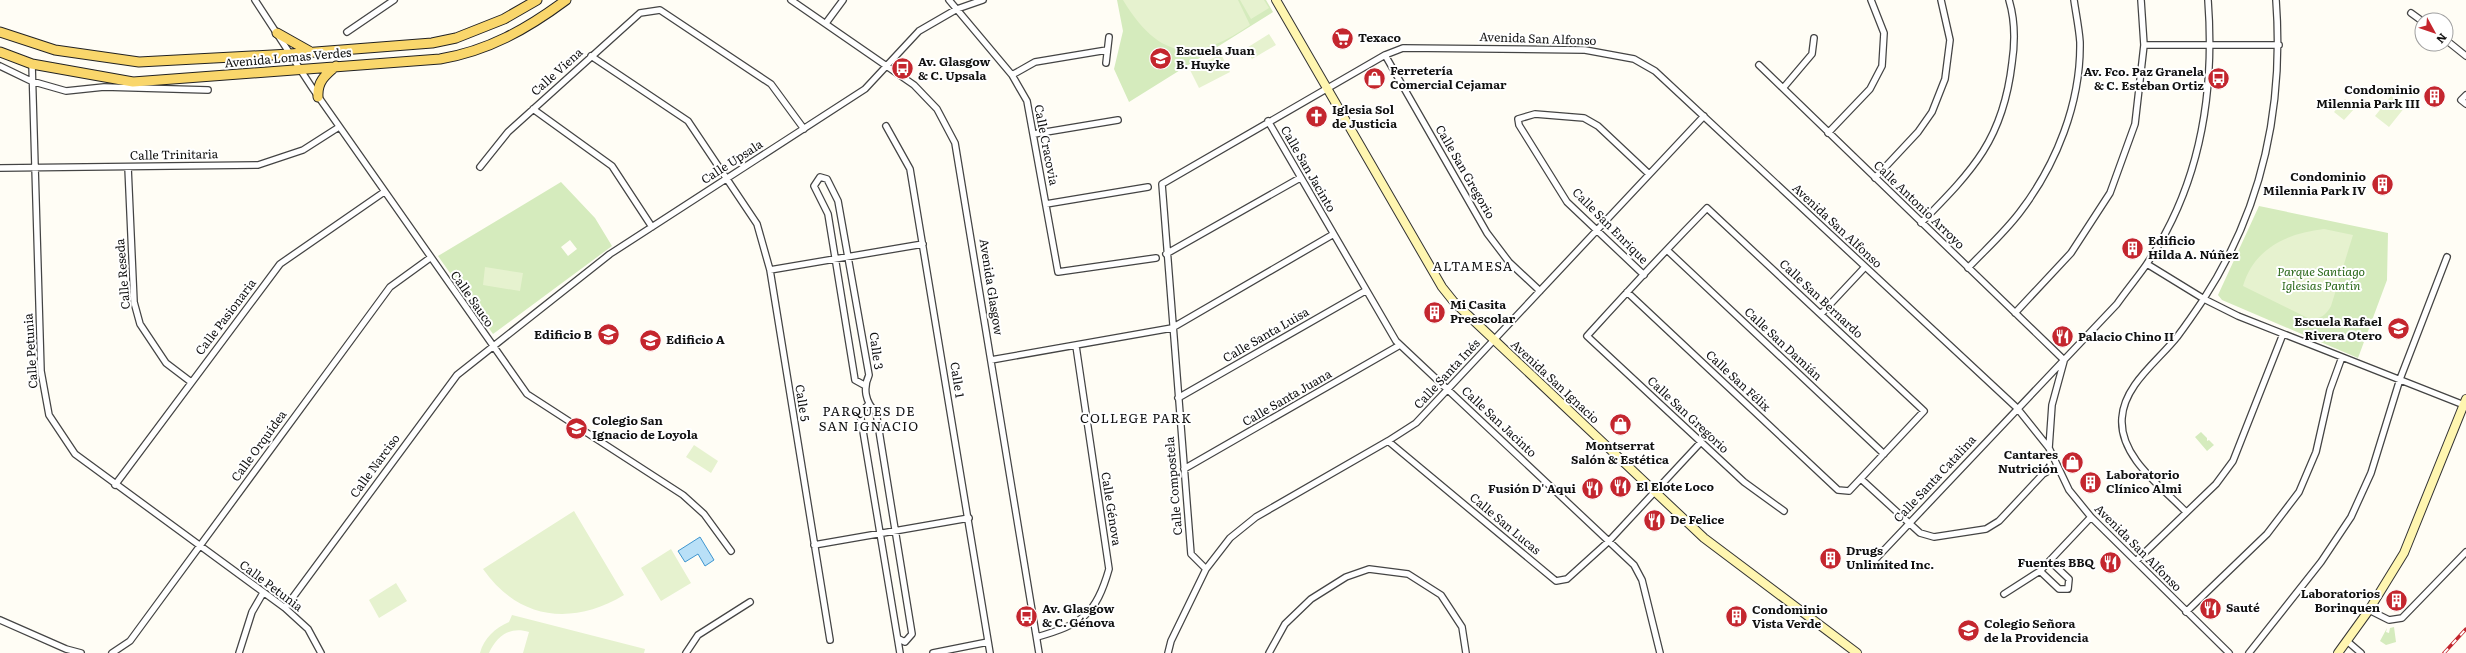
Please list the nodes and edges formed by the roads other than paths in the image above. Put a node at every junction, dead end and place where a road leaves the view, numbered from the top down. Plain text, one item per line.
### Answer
1 (255, 0) edge
2 (394, 0) edge
3 (537, 0) edge
4 (566, 0) edge
5 (791, 0) edge
6 (843, 0) edge
7 (949, 0) edge
8 (984, 0) edge
9 (1276, 0) edge
10 (1871, 0) edge
11 (1940, 0) edge
12 (2009, 0) edge
13 (2074, 0) edge
14 (2141, 0) edge
15 (2208, 0) edge
16 (2276, 0) edge
17 (956, 9) junction
18 (2411, 13) dead end
19 (2414, 15) edge
20 (826, 23) junction
21 (0, 32) edge
22 (347, 32) dead end
23 (277, 33) junction
24 (1109, 37) dead end
25 (1814, 38) dead end
26 (2144, 45) junction
27 (2212, 45) junction
28 (2279, 45) junction
29 (2454, 46) edge
30 (1108, 50) junction
31 (0, 52) edge
32 (312, 52) junction
33 (290, 54) junction
34 (1385, 54) junction
35 (591, 56) junction
36 (2466, 56) edge
37 (1106, 63) dead end
38 (32, 64) junction
39 (888, 64) junction
40 (1759, 65) dead end
41 (0, 66) edge
42 (336, 66) junction
43 (300, 69) junction
44 (1012, 75) junction
45 (31, 81) junction
46 (1784, 87) junction
47 (1326, 88) junction
48 (208, 90) dead end
49 (2466, 95) edge
50 (318, 97) junction
51 (2466, 104) edge
52 (533, 109) junction
53 (1704, 116) junction
54 (1118, 120) dead end
55 (1268, 121) junction
56 (886, 126) dead end
57 (339, 127) junction
58 (804, 129) junction
59 (1828, 132) junction
60 (1034, 134) junction
61 (128, 167) junction
62 (480, 167) dead end
63 (0, 168) edge
64 (35, 168) junction
65 (1649, 174) junction
66 (728, 178) junction
67 (1300, 178) junction
68 (1875, 178) junction
69 (1162, 184) joint
70 (1148, 188) dead end
71 (384, 192) junction
72 (1046, 204) junction
73 (1921, 223) junction
74 (652, 227) junction
75 (1596, 230) junction
76 (1332, 234) junction
77 (923, 244) junction
78 (1667, 250) junction
79 (1166, 254) junction
80 (850, 257) junction
81 (2447, 257) dead end
82 (430, 258) junction
83 (1156, 258) dead end
84 (836, 259) junction
85 (2147, 264) junction
86 (1865, 267) junction
87 (1968, 268) junction
88 (770, 270) junction
89 (1644, 275) junction
90 (1365, 291) junction
91 (1540, 291) junction
92 (1627, 292) junction
93 (2204, 299) junction
94 (2015, 313) junction
95 (1821, 314) junction
96 (1172, 328) junction
97 (2283, 334) junction
98 (1493, 340) junction
99 (1400, 345) junction
100 (492, 346) junction
101 (1076, 346) junction
102 (2342, 357) junction
103 (991, 360) junction
104 (2064, 360) junction
105 (2400, 379) junction
106 (191, 382) junction
107 (864, 385) junction
108 (1447, 389) junction
109 (1178, 398) junction
110 (2465, 402) edge
111 (868, 405) junction
112 (2017, 408) junction
113 (1388, 442) junction
114 (1701, 442) junction
115 (2049, 448) junction
116 (1884, 454) junction
117 (2057, 466) junction
118 (1184, 469) junction
119 (1861, 479) junction
120 (115, 485) junction
121 (1654, 492) junction
122 (1784, 511) dead end
123 (2186, 512) junction
124 (2091, 517) junction
125 (968, 518) junction
126 (1908, 523) junction
127 (895, 532) junction
128 (880, 534) junction
129 (1608, 541) junction
130 (814, 545) junction
131 (200, 547) junction
132 (731, 551) dead end
133 (2466, 552) edge
134 (2050, 561) junction
135 (2136, 561) junction
136 (1869, 566) dead end
137 (1206, 569) junction
138 (2040, 571) junction
139 (263, 593) junction
140 (2004, 594) dead end
141 (750, 602) dead end
142 (285, 608) junction
143 (2369, 610) junction
144 (2186, 612) junction
145 (0, 620) edge
146 (1037, 637) junction
147 (830, 640) dead end
148 (898, 640) junction
149 (2347, 641) junction
150 (988, 642) junction
151 (81, 653) edge
152 (112, 653) edge
153 (239, 653) edge
154 (321, 653) edge
155 (686, 653) edge
156 (900, 653) edge
157 (933, 653) edge
158 (990, 653) edge
159 (1039, 653) edge
160 (1168, 653) edge
161 (1269, 653) edge
162 (1466, 653) edge
163 (1660, 653) edge
164 (1857, 653) edge
165 (2229, 653) edge
166 (2249, 653) edge
167 (2338, 653) edge
168 (2361, 653) edge

1 - 23 street, Calle Sauco
2 - 22 street
3 - 32 main road, Avenida Lomas Verdes
4 - 42 main road, Avenida Lomas Verdes
5 - 20 street, Avenida Glasgow
6 - 20 street
7 - 17 street, Calle Cracovia
8 - 17 street, Calle Upsala
9 - 47 street, Avenida San Ignacio
10 - 59 street
11 - 68 street
12 - 73 street
13 - 87 street
14 - 26 street
15 - 27 street, Calle Santa Catalina
16 - 28 street
17 - 39 street, Calle Upsala
17 - 44 street, Calle Cracovia
18 - 19 street
20 - 39 street, Avenida Glasgow
21 - 33 main road, Avenida Lomas Verdes
23 - 32 main road
23 - 33 street, Calle Sauco
24 - 30 street
25 - 46 street
26 - 27 street
26 - 94 street
27 - 28 street
27 - 85 street, Calle Santa Catalina
28 - 93 street
29 - 36 street
30 - 37 street
30 - 44 street
31 - 38 main road, Avenida Lomas Verdes
32 - 33 main road, Avenida Lomas Verdes
33 - 43 street, Calle Sauco
34 - 47 street, Avenida San Alfonso
34 - 53 street, Avenida San Alfonso
34 - 91 street, Calle San Gregorio
35 - 52 street, Calle Viena
35 - 58 street, Calle Viena
35 - 66 street, Calle 5
38 - 43 main road, Avenida Lomas Verdes
38 - 45 street, Calle Petunia
39 - 58 street, Calle Upsala
39 - 103 street, Avenida Glasgow
40 - 46 street, Calle Antonio Arroyo
41 - 45 street
42 - 43 main road, Avenida Lomas Verdes
42 - 50 main road
43 - 50 street, Calle Sauco
44 - 60 street, Calle Cracovia
45 - 48 street
45 - 64 street, Calle Petunia
46 - 59 street, Calle Antonio Arroyo
47 - 55 street, Avenida San Alfonso
47 - 98 street, Avenida San Ignacio
49 - 51 street
50 - 57 street, Calle Sauco
52 - 62 street, Calle Viena
52 - 74 street
53 - 65 street, Calle Santa Inés
53 - 86 street, Avenida San Alfonso
54 - 60 street
55 - 67 street, Calle San Jacinto
55 - 69 street, Avenida San Alfonso
56 - 77 street, Calle 1
57 - 61 street, Calle Trinitaria
57 - 71 street, Calle Sauco
58 - 66 street, Calle Upsala
59 - 68 street, Calle Antonio Arroyo
60 - 72 street, Calle Cracovia
61 - 64 street, Calle Trinitaria
61 - 106 street, Calle Reseda
63 - 64 street, Calle Trinitaria
64 - 120 street, Calle Petunia
65 - 75 street, Calle Santa Inés
65 - 75 street, Calle San Enrique
66 - 74 street, Calle Upsala
66 - 88 street, Calle 5
67 - 76 street, Calle San Jacinto
67 - 79 street
68 - 73 street, Calle Antonio Arroyo
69 - 79 street, Calle Compostela
70 - 72 street
71 - 82 street, Calle Sauco
71 - 106 street, Calle Pasionaria
72 - 83 street, Calle Cracovia
73 - 87 street, Calle Antonio Arroyo
74 - 100 street, Calle Upsala
75 - 89 street, Calle San Enrique
75 - 91 street, Calle Santa Inés
76 - 90 street, Calle San Jacinto
76 - 96 street
77 - 80 street
77 - 125 street, Calle 1
78 - 89 street
78 - 95 street, Calle San Bernardo
78 - 116 street, Calle San Damián
79 - 96 street, Calle Compostela
80 - 84 street
80 - 84 street, Calle 3
80 - 107 street, Calle 3
81 - 105 street
82 - 100 street, Calle Sauco
82 - 131 street, Calle Orquídea
84 - 88 street
84 - 107 street
85 - 93 street
85 - 104 street, Calle Santa Catalina
86 - 95 street
86 - 112 street, Avenida San Alfonso
87 - 94 street, Calle Antonio Arroyo
88 - 130 street, Calle 5
89 - 92 street
90 - 99 street, Calle San Jacinto
90 - 109 street, Calle Santa Luisa
91 - 98 street, Calle Santa Inés
92 - 114 street, Calle San Gregorio
92 - 119 street, Calle San Félix
93 - 97 street
93 - 123 street
94 - 104 street, Calle Antonio Arroyo
95 - 116 street, Calle San Bernardo
96 - 101 street
96 - 109 street, Calle Compostela
97 - 102 street
97 - 123 street
98 - 108 street, Calle Santa Inés
98 - 121 street, Avenida San Ignacio
99 - 108 street, Calle San Jacinto
99 - 118 street, Calle Santa Juana
100 - 132 street, Calle Sauco
100 - 142 street, Calle Narciso
101 - 103 street
101 - 146 street, Calle Génova
102 - 105 street
102 - 144 street
103 - 146 street, Avenida Glasgow
104 - 112 street, Calle Santa Catalina
104 - 115 street
105 - 110 street
105 - 166 street
106 - 120 street, Calle Pasionaria
107 - 111 street, Calle 3
108 - 113 street, Calle Santa Inés
108 - 129 street, Calle San Jacinto
109 - 118 street, Calle Compostela
110 - 143 street
111 - 127 street, Calle 3
111 - 128 street
112 - 115 street, Avenida San Alfonso
112 - 126 street, Calle Santa Catalina
113 - 129 street, Calle San Lucas
113 - 137 street, Calle Santa Inés
114 - 121 street, Calle San Lucas
114 - 122 street, Calle San Gregorio
115 - 117 street, Avenida San Alfonso
116 - 119 street
117 - 124 street, Avenida San Alfonso
117 - 126 street
118 - 137 street, Calle Compostela
119 - 126 street
120 - 131 street, Calle Petunia
121 - 129 street, Calle San Lucas
121 - 164 street, Avenida San Ignacio
123 - 135 street
124 - 134 street
124 - 135 street, Avenida San Alfonso
125 - 127 street
125 - 150 street, Calle 1
126 - 136 street, Calle Santa Catalina
127 - 128 street
127 - 148 street, Calle 3
128 - 130 street
128 - 148 street
129 - 163 street, Calle San Jacinto
130 - 147 street, Calle 5
131 - 139 street, Calle Petunia
131 - 152 street, Calle Orquídea
133 - 143 street
134 - 138 street
134 - 138 street
135 - 144 street, Avenida San Alfonso
137 - 160 street
138 - 140 street
139 - 142 street, Calle Petunia
139 - 153 street
141 - 155 street
142 - 154 street, Calle Petunia
143 - 149 street
144 - 165 street, Avenida San Alfonso
145 - 151 street
146 - 159 street, Avenida Glasgow
148 - 156 street
149 - 167 street
149 - 168 street
150 - 157 street
150 - 158 street, Calle 1
161 - 162 street

